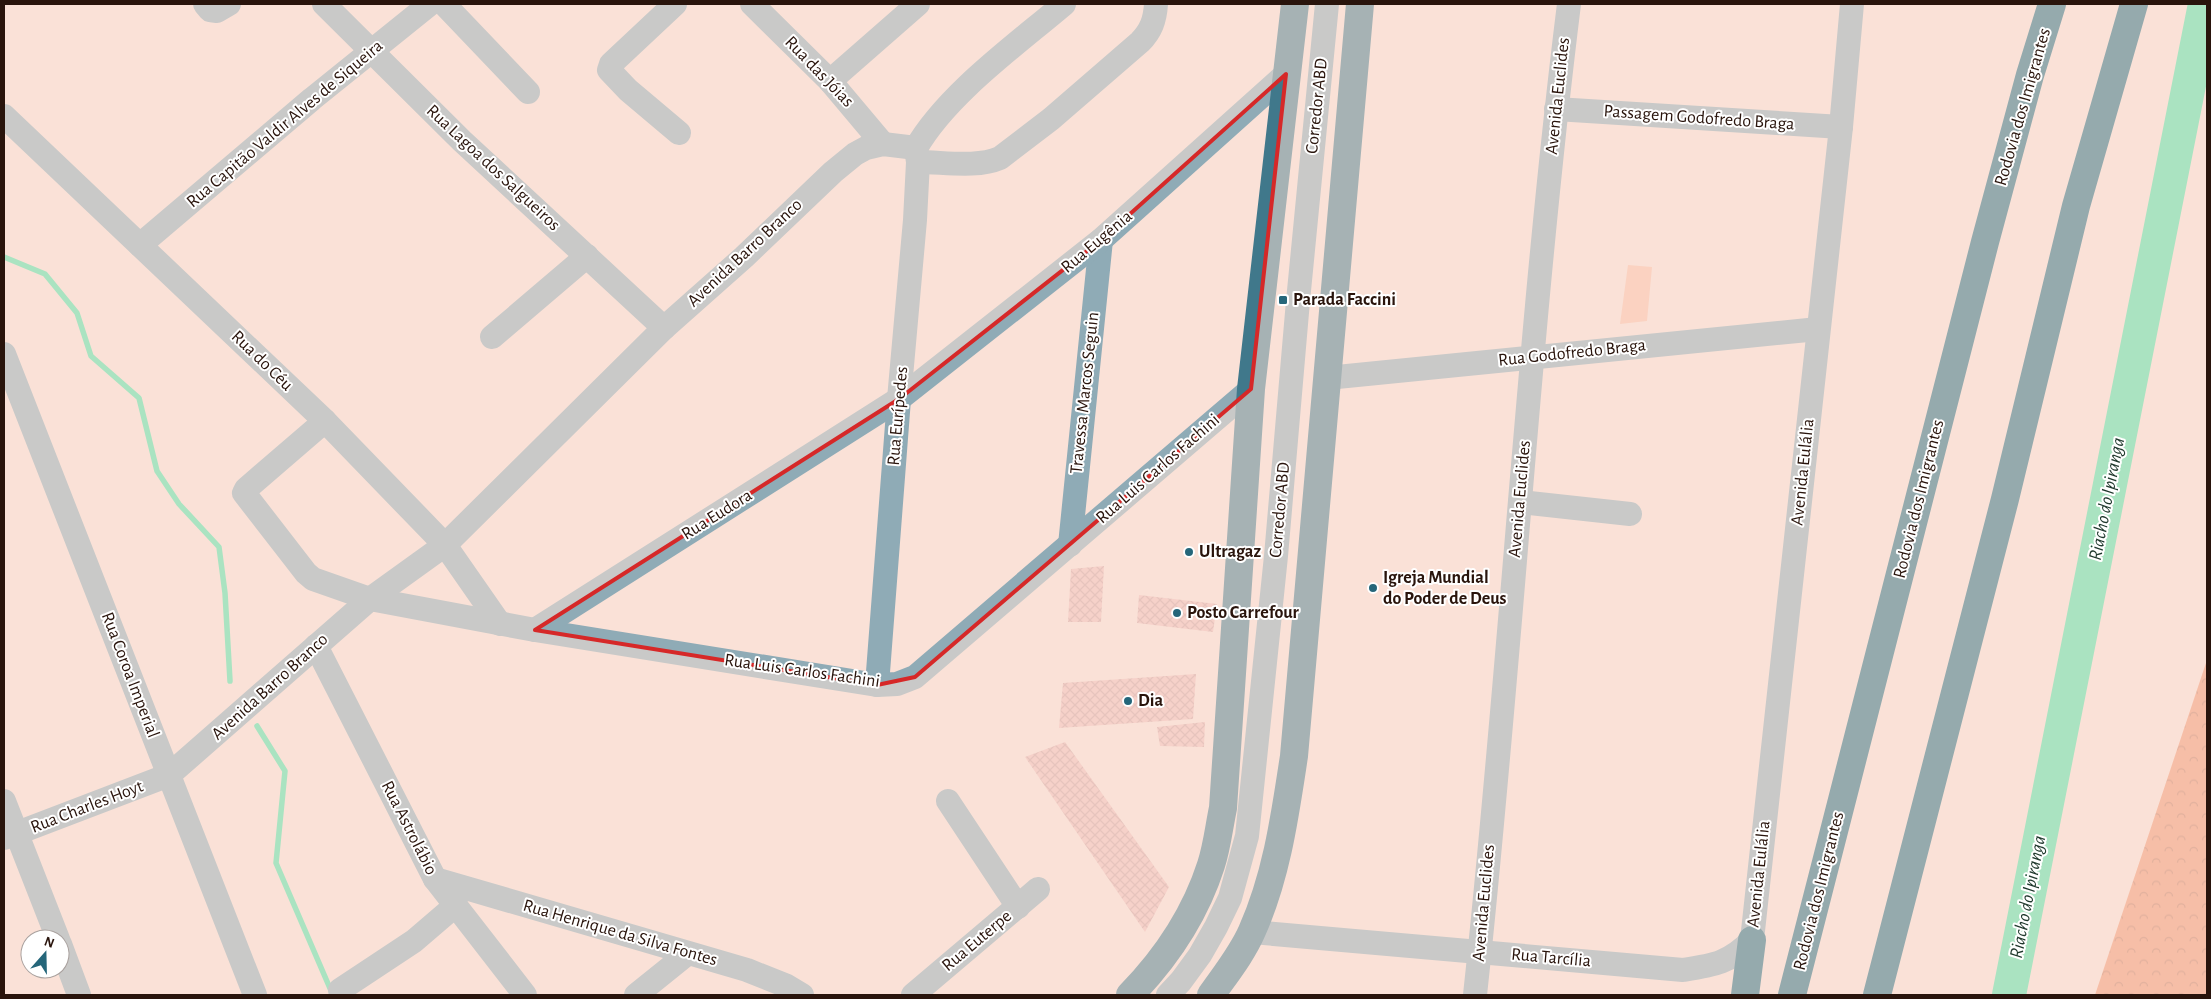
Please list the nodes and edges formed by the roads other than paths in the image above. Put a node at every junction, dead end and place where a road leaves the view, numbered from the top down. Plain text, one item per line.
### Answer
1 (205, 4) edge
2 (229, 4) edge
3 (324, 4) edge
4 (430, 4) edge
5 (444, 4) edge
6 (675, 4) edge
7 (752, 4) edge
8 (918, 4) edge
9 (1064, 4) edge
10 (1156, 4) edge
11 (1295, 4) edge
12 (1327, 4) edge
13 (1360, 4) edge
14 (1569, 4) edge
15 (1845, 4) edge
16 (1852, 4) edge
17 (2052, 4) edge
18 (2134, 4) edge
19 (372, 51) junction
20 (1286, 74) junction
21 (830, 81) junction
22 (528, 92) dead end
23 (1556, 109) junction
24 (4, 116) edge
25 (1841, 127) junction
26 (679, 133) dead end
27 (883, 144) junction
28 (917, 155) junction
29 (1102, 240) junction
30 (140, 245) junction
31 (587, 256) junction
32 (664, 328) junction
33 (1818, 329) junction
34 (492, 337) dead end
35 (4, 354) edge
36 (1532, 357) junction
37 (1327, 378) junction
38 (1251, 389) junction
39 (899, 399) junction
40 (324, 421) junction
41 (1520, 502) junction
42 (1630, 514) dead end
43 (1070, 545) junction
44 (445, 546) junction
45 (370, 599) junction
46 (500, 624) junction
47 (536, 630) junction
48 (316, 646) junction
49 (877, 685) junction
50 (169, 775) junction
51 (4, 801) edge
52 (948, 801) dead end
53 (10, 836) edge
54 (434, 879) junction
55 (1038, 889) dead end
56 (456, 905) junction
57 (1018, 907) junction
58 (53, 929) edge
59 (1252, 932) junction
60 (1752, 940) junction
61 (1479, 951) junction
62 (687, 954) junction
63 (70, 971) edge
64 (340, 990) dead end
65 (79, 995) edge
66 (255, 995) edge
67 (525, 995) edge
68 (636, 995) edge
69 (802, 995) edge
70 (913, 995) edge
71 (1130, 995) edge
72 (1168, 995) edge
73 (1211, 995) edge
74 (1474, 995) edge
75 (1745, 995) edge
76 (1792, 995) edge
77 (1877, 995) edge

1 - 2 street
3 - 19 street, Rua Lagoa dos Salgueiros
4 - 19 street, Rua Capitão Valdir Alves de Siqueira
5 - 22 street
6 - 26 street
7 - 21 street, Rua das Jóias
8 - 21 street
9 - 28 street
10 - 28 street, Avenida Barro Branco
11 - 20 main road
12 - 72 street, Corredor ABD
13 - 37 main road
14 - 23 street, Avenida Euclides
15 - 16 street
16 - 25 street, Avenida Eulália
17 - 76 highway, Rodovia dos Imigrantes
18 - 77 highway
19 - 30 street, Rua Capitão Valdir Alves de Siqueira
19 - 31 street, Rua Lagoa dos Salgueiros
20 - 29 street, Rua Eugênia
20 - 38 main road
21 - 27 street, Rua das Jóias
23 - 25 street, Passagem Godofredo Braga
23 - 36 street, Avenida Euclides
24 - 30 street, Rua do Céu
25 - 33 street, Avenida Eulália
27 - 28 street, Avenida Barro Branco
27 - 32 street, Avenida Barro Branco
28 - 39 street, Rua Eurípedes
29 - 39 street, Rua Eugênia
29 - 43 street, Travessa Marcos Seguin
30 - 40 street, Rua do Céu
31 - 32 street, Rua Lagoa dos Salgueiros
31 - 34 street
32 - 44 street, Avenida Barro Branco
33 - 36 street, Rua Godofredo Braga
33 - 60 street, Avenida Eulália
35 - 50 street, Rua Coroa Imperial
36 - 37 street, Rua Godofredo Braga
36 - 41 street, Avenida Euclides
37 - 59 main road
38 - 43 street, Rua Luis Carlos Fachini
38 - 71 main road
39 - 47 street, Rua Eudora
39 - 49 street, Rua Eurípedes
40 - 44 street, Rua do Céu
40 - 45 street, Rua Luis Carlos Fachini
41 - 42 street
41 - 61 street, Avenida Euclides
43 - 49 street, Rua Luis Carlos Fachini
44 - 45 street, Avenida Barro Branco
44 - 46 street, Rua do Céu
45 - 46 street, Rua Luis Carlos Fachini
45 - 48 street, Avenida Barro Branco
46 - 47 street, Rua Luis Carlos Fachini
47 - 49 street, Rua Luis Carlos Fachini
48 - 50 street, Avenida Barro Branco
48 - 54 street, Rua Astrolábio
50 - 53 street, Rua Charles Hoyt
50 - 66 street, Rua Coroa Imperial
51 - 53 street
52 - 57 street, Rua Euterpe
53 - 58 street
54 - 56 street, Rua Astrolábio
54 - 62 street, Rua Henrique da Silva Fontes
55 - 57 street, Rua Euterpe
56 - 64 street
56 - 67 street, Rua Astrolábio
57 - 70 street, Rua Euterpe
59 - 61 street, Rua Tarcília
59 - 73 main road
60 - 61 street, Rua Tarcília
60 - 75 highway
61 - 74 street, Avenida Euclides
62 - 68 street
62 - 69 street, Rua Henrique da Silva Fontes
63 - 65 street

